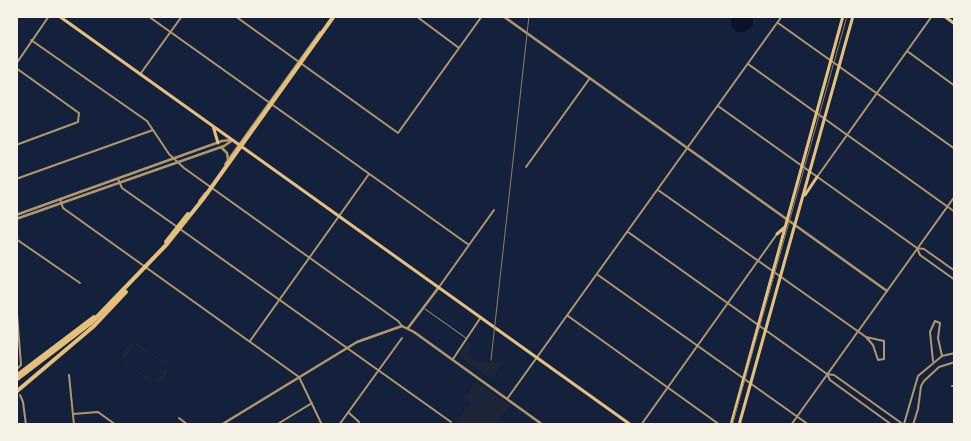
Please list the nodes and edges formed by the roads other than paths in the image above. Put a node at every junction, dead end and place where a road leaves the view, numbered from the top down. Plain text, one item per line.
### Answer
1 (49, 16) edge
2 (60, 16) edge
3 (148, 16) edge
4 (182, 16) edge
5 (235, 16) edge
6 (332, 16) edge
7 (416, 16) edge
8 (482, 16) edge
9 (503, 16) edge
10 (782, 16) edge
11 (843, 16) edge
12 (853, 16) edge
13 (932, 16) edge
14 (944, 16) edge
15 (778, 22) junction
16 (955, 24) edge
17 (170, 32) junction
18 (31, 40) junction
19 (459, 48) junction
20 (907, 51) junction
21 (831, 61) junction
22 (298, 62) junction
23 (16, 64) edge
24 (748, 64) junction
25 (839, 66) junction
26 (16, 68) edge
27 (140, 74) junction
28 (590, 78) junction
29 (955, 86) edge
30 (877, 93) junction
31 (270, 102) junction
32 (718, 106) junction
33 (816, 113) junction
34 (825, 120) junction
35 (213, 126) junction
36 (154, 130) junction
37 (847, 135) junction
38 (233, 140) junction
39 (218, 143) junction
40 (240, 144) junction
41 (16, 145) edge
42 (221, 147) junction
43 (688, 148) junction
44 (955, 149) edge
45 (174, 158) junction
46 (228, 160) junction
47 (178, 162) junction
48 (802, 166) junction
49 (526, 167) dead end
50 (810, 172) junction
51 (369, 174) junction
52 (817, 177) junction
53 (118, 178) junction
54 (16, 179) edge
55 (120, 183) junction
56 (210, 186) junction
57 (658, 190) junction
58 (955, 196) edge
59 (803, 198) junction
60 (60, 199) junction
61 (62, 203) junction
62 (947, 207) junction
63 (494, 210) dead end
64 (955, 212) edge
65 (16, 214) edge
66 (340, 216) junction
67 (16, 219) edge
68 (787, 219) junction
69 (795, 225) junction
70 (785, 226) junction
71 (179, 228) junction
72 (628, 232) junction
73 (777, 234) joint
74 (16, 239) edge
75 (469, 246) junction
76 (917, 248) junction
77 (310, 258) junction
78 (758, 260) junction
79 (146, 267) junction
80 (773, 271) junction
81 (955, 271) edge
82 (142, 272) junction
83 (598, 275) junction
84 (780, 277) junction
85 (955, 280) edge
86 (80, 283) dead end
87 (439, 287) junction
88 (887, 291) junction
89 (280, 300) junction
90 (16, 301) edge
91 (728, 303) junction
92 (107, 306) junction
93 (423, 308) junction
94 (568, 316) junction
95 (481, 317) junction
96 (758, 325) junction
97 (402, 326) junction
98 (408, 328) junction
99 (765, 330) junction
100 (858, 331) junction
101 (866, 337) junction
102 (402, 338) dead end
103 (467, 338) junction
104 (250, 342) junction
105 (698, 346) junction
106 (348, 347) junction
107 (955, 353) edge
108 (942, 356) junction
109 (538, 358) junction
110 (452, 359) junction
111 (933, 361) junction
112 (955, 362) edge
113 (16, 370) edge
114 (378, 370) junction
115 (827, 374) junction
116 (69, 375) dead end
117 (16, 376) edge
118 (299, 377) junction
119 (744, 378) junction
120 (16, 380) edge
121 (750, 383) junction
122 (668, 387) junction
123 (18, 392) edge
124 (507, 400) junction
125 (312, 403) junction
126 (348, 412) junction
127 (73, 414) junction
128 (797, 416) junction
129 (179, 418) dead end
130 (359, 422) dead end
131 (451, 422) dead end
132 (26, 425) edge
133 (74, 425) edge
134 (116, 425) edge
135 (188, 425) edge
136 (221, 425) edge
137 (276, 425) edge
138 (322, 425) edge
139 (339, 425) edge
140 (543, 425) edge
141 (631, 425) edge
142 (641, 425) edge
143 (720, 425) edge
144 (731, 425) edge
145 (738, 425) edge
146 (791, 425) edge
147 (809, 425) edge
148 (892, 425) edge
149 (904, 425) edge
150 (912, 425) edge

1 - 18 street
2 - 27 main road
3 - 17 street
4 - 17 street
5 - 22 street
6 - 22 street
6 - 82 highway
6 - 92 highway
7 - 19 street
8 - 19 street
9 - 28 street
10 - 15 street
11 - 21 main road
12 - 25 main road
13 - 20 street
14 - 16 main road
15 - 21 street
15 - 24 street
17 - 27 street
17 - 31 street
18 - 23 street
18 - 36 street
19 - 22 street
20 - 29 street
20 - 30 street
21 - 25 street
21 - 33 main road
22 - 31 street
24 - 32 street
24 - 33 street
25 - 30 street
25 - 34 main road
26 - 41 street
27 - 35 main road
28 - 43 street
28 - 49 street
30 - 37 street
30 - 44 street
31 - 40 street
31 - 51 street
32 - 43 street
32 - 48 street
33 - 34 street
33 - 48 main road
34 - 37 street
34 - 50 main road
35 - 38 main road
35 - 39 main road
36 - 45 street
36 - 54 street
37 - 52 street
37 - 62 street
38 - 39 street
38 - 40 main road
38 - 42 street
39 - 45 street
40 - 46 street
40 - 66 main road
42 - 46 street
42 - 47 street
43 - 57 street
43 - 68 street
45 - 47 street
45 - 53 street
46 - 56 street
47 - 55 street
47 - 56 street
48 - 50 street
48 - 68 main road
50 - 52 street
50 - 59 main road
51 - 66 street
51 - 75 street
52 - 59 main road
52 - 76 street
53 - 55 street
53 - 60 street
55 - 61 street
55 - 71 street
56 - 71 street
56 - 77 street
57 - 72 street
57 - 78 street
58 - 62 street
59 - 69 main road
60 - 61 street
60 - 65 street
61 - 67 street
61 - 79 street
62 - 64 street
62 - 76 street
63 - 75 street
66 - 77 street
66 - 87 main road
68 - 69 street
68 - 70 main road
69 - 84 main road
69 - 88 street
70 - 73 main road
70 - 80 main road
71 - 79 street
71 - 89 street
72 - 83 street
72 - 91 street
73 - 78 street
74 - 86 street
75 - 87 street
76 - 81 street
76 - 85 street
76 - 88 street
77 - 89 street
77 - 97 street
78 - 80 street
78 - 91 street
79 - 104 street
80 - 84 street
80 - 96 main road
82 - 120 highway
82 - 123 highway
83 - 94 street
83 - 105 street
84 - 99 main road
84 - 100 street
87 - 93 street
87 - 95 main road
88 - 100 street
89 - 104 street
89 - 106 street
90 - 113 street
91 - 96 street
91 - 105 street
92 - 117 highway
92 - 123 highway
93 - 98 street
93 - 103 lane
94 - 109 street
94 - 122 street
95 - 103 street
95 - 109 main road
96 - 99 street
96 - 119 main road
97 - 98 street
97 - 106 street
98 - 110 street
99 - 115 street
99 - 121 main road
100 - 101 street
100 - 115 street
101 - 101 street
102 - 114 street
103 - 110 street
104 - 118 street
105 - 119 street
105 - 122 street
106 - 114 street
106 - 118 street
107 - 108 street
108 - 111 street
108 - 111 street
109 - 124 street
109 - 141 main road
110 - 124 street
111 - 149 street
112 - 150 street
114 - 126 street
114 - 131 street
115 - 128 street
115 - 148 street
115 - 149 street
116 - 127 street
118 - 125 street
118 - 136 street
119 - 121 street
119 - 144 main road
121 - 128 street
121 - 145 main road
122 - 142 street
122 - 143 street
123 - 132 street
124 - 140 street
125 - 137 street
125 - 138 street
126 - 130 street
126 - 139 street
127 - 133 street
127 - 134 street
128 - 146 street
128 - 147 street
129 - 135 street

